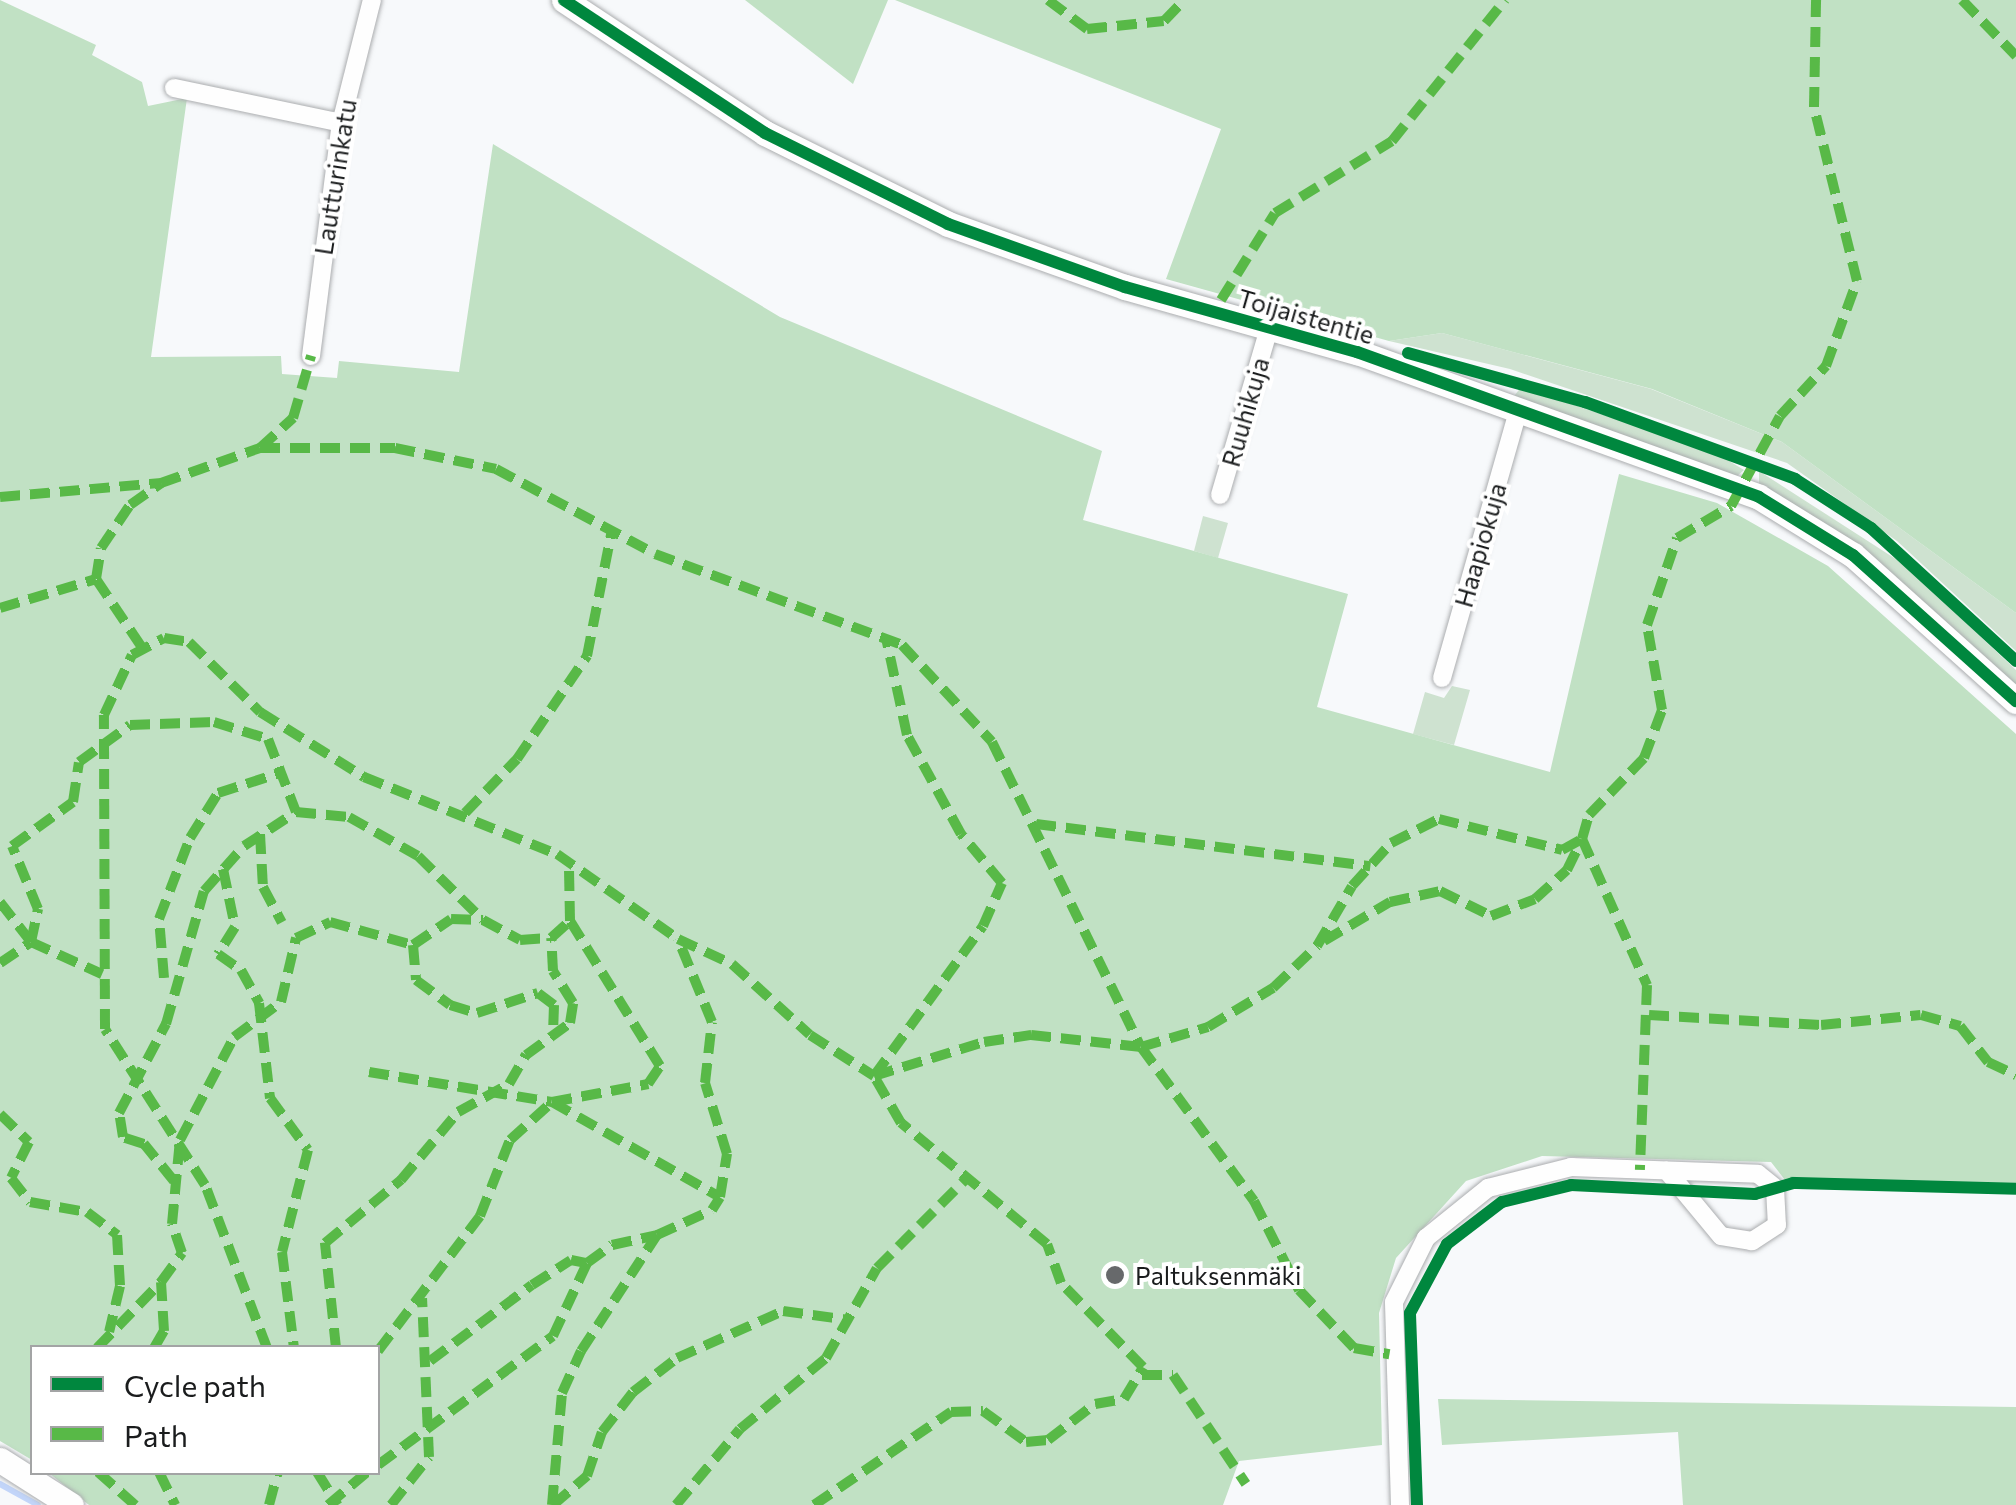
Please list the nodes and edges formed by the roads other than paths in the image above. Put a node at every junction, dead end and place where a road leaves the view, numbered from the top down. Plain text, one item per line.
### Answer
1 (372, 0) edge
2 (564, 0) edge
3 (174, 88) dead end
4 (341, 123) junction
5 (1269, 329) junction
6 (310, 356) dead end
7 (1518, 412) junction
8 (1220, 494) dead end
9 (1442, 678) dead end
10 (2016, 700) edge
11 (1667, 1171) junction
12 (0, 1460) edge
13 (71, 1505) edge
14 (1400, 1505) edge

1 - 4 street, Lautturinkatu
2 - 5 street, Toijaistentie
3 - 4 street
4 - 6 street, Lautturinkatu
5 - 7 street, Toijaistentie
5 - 8 street, Ruuhikuja
7 - 9 street, Haapiokuja
7 - 10 street, Toijaistentie
11 - 11 street
11 - 14 street
12 - 13 street

